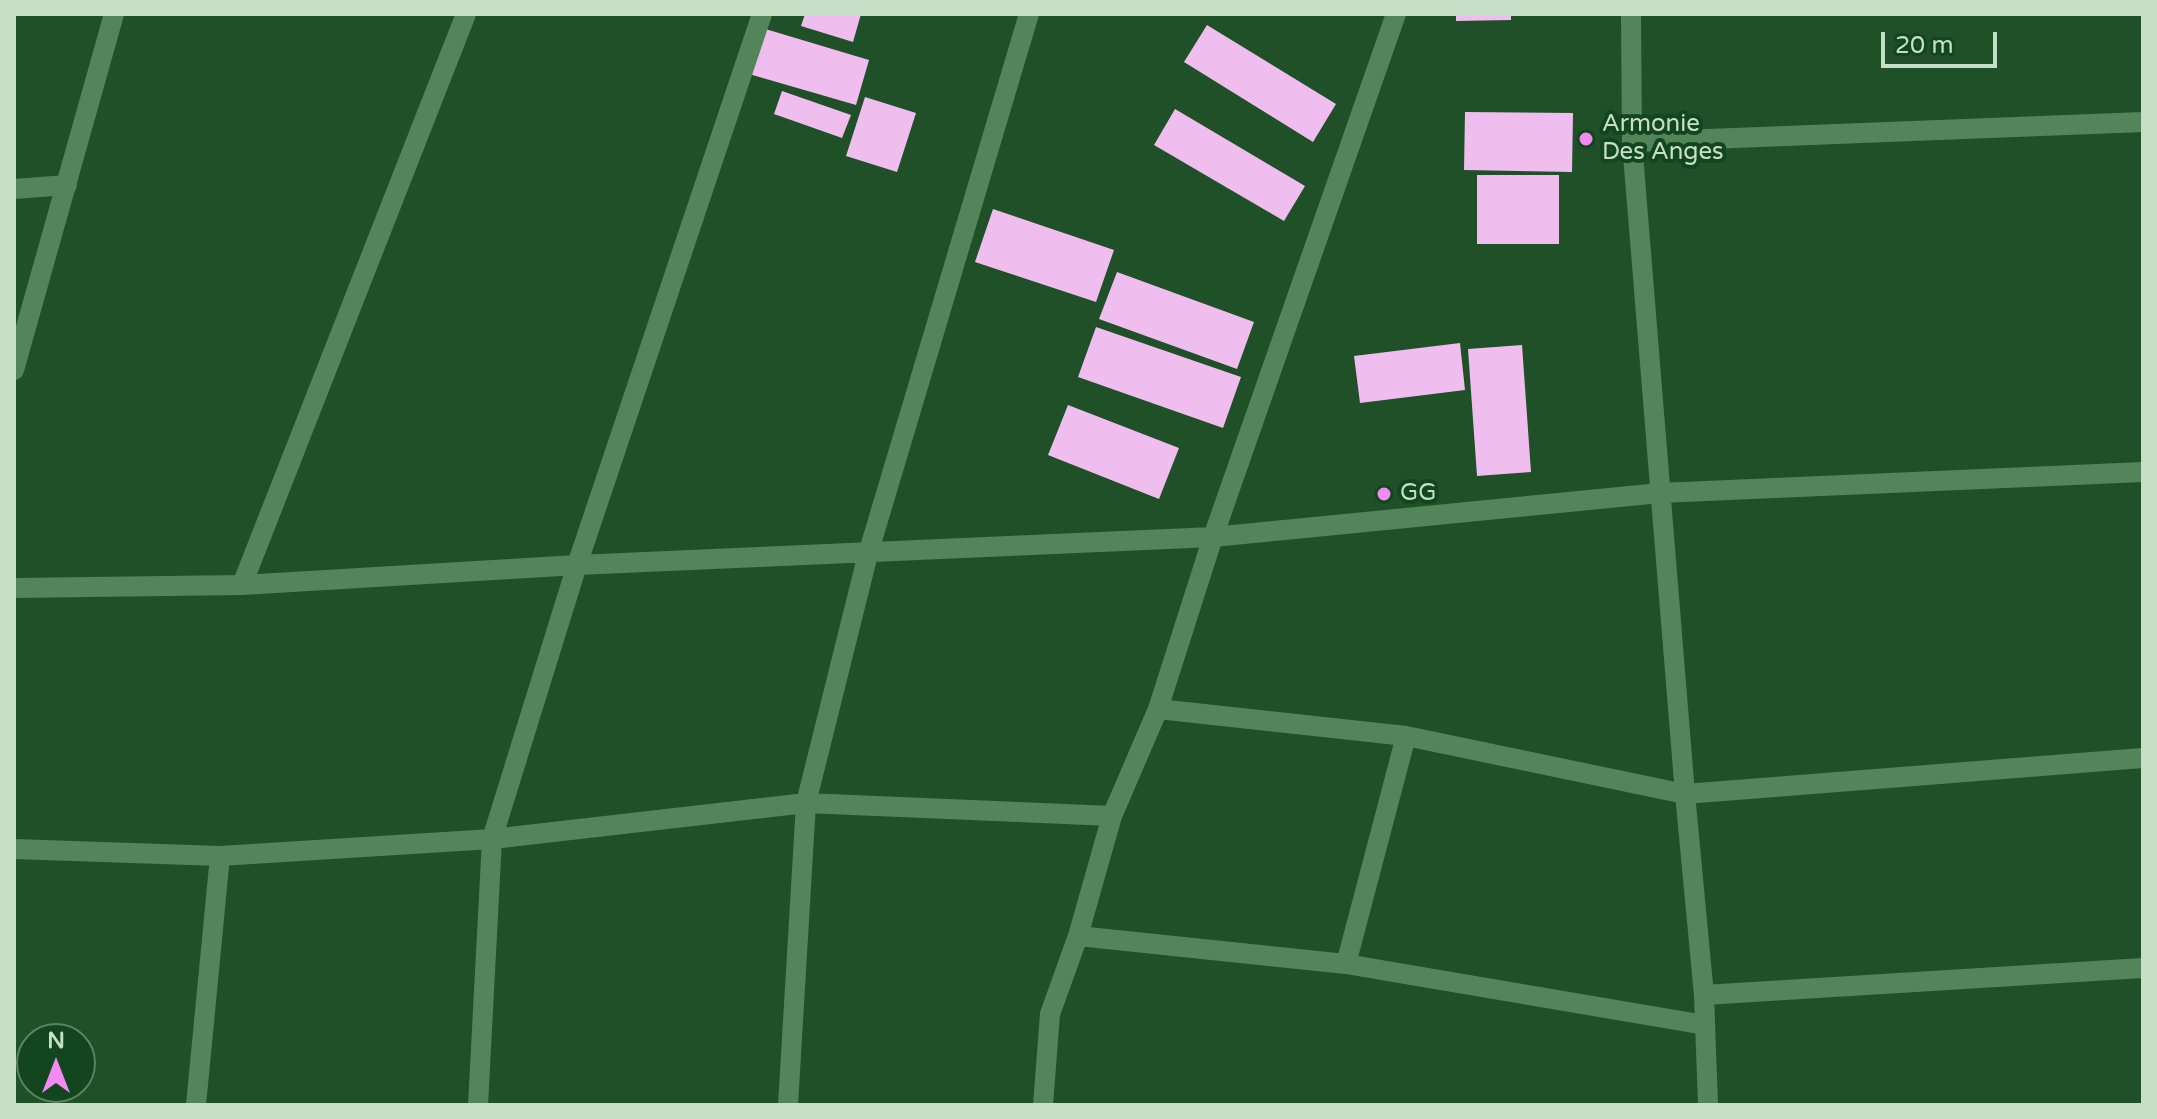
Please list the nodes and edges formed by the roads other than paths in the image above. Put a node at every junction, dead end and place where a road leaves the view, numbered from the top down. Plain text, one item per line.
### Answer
1 (114, 14) edge
2 (466, 14) edge
3 (762, 14) edge
4 (1029, 14) edge
5 (1396, 14) edge
6 (1631, 14) edge
7 (2143, 122) edge
8 (1632, 142) junction
9 (67, 185) junction
10 (14, 189) edge
11 (14, 370) edge
12 (2143, 472) edge
13 (1660, 493) junction
14 (1213, 537) junction
15 (868, 554) junction
16 (577, 565) junction
17 (242, 585) junction
18 (14, 588) edge
19 (1158, 709) junction
20 (1406, 736) junction
21 (2143, 758) edge
22 (1685, 794) junction
23 (806, 803) junction
24 (1112, 816) junction
25 (492, 839) junction
26 (14, 849) edge
27 (220, 856) junction
28 (1078, 936) junction
29 (1346, 964) junction
30 (2143, 968) edge
31 (1704, 995) junction
32 (1705, 1025) junction
33 (196, 1105) edge
34 (478, 1105) edge
35 (788, 1105) edge
36 (1043, 1105) edge
37 (1708, 1105) edge

1 - 9 street
2 - 17 street
3 - 16 street
4 - 15 street
5 - 14 street
6 - 8 street
7 - 8 street
8 - 13 street
9 - 10 street
9 - 11 street
12 - 13 street
13 - 14 street
13 - 22 street
14 - 15 street
14 - 19 street
15 - 16 street
15 - 23 street
16 - 17 street
16 - 25 street
17 - 18 street
19 - 20 street
19 - 24 street
20 - 22 street
20 - 29 street
21 - 22 street
22 - 31 street
23 - 24 street
23 - 25 street
23 - 35 street
24 - 28 street
25 - 27 street
25 - 34 street
26 - 27 street
27 - 33 street
28 - 29 street
28 - 36 street
29 - 32 street
30 - 31 street
31 - 32 street
32 - 37 street

